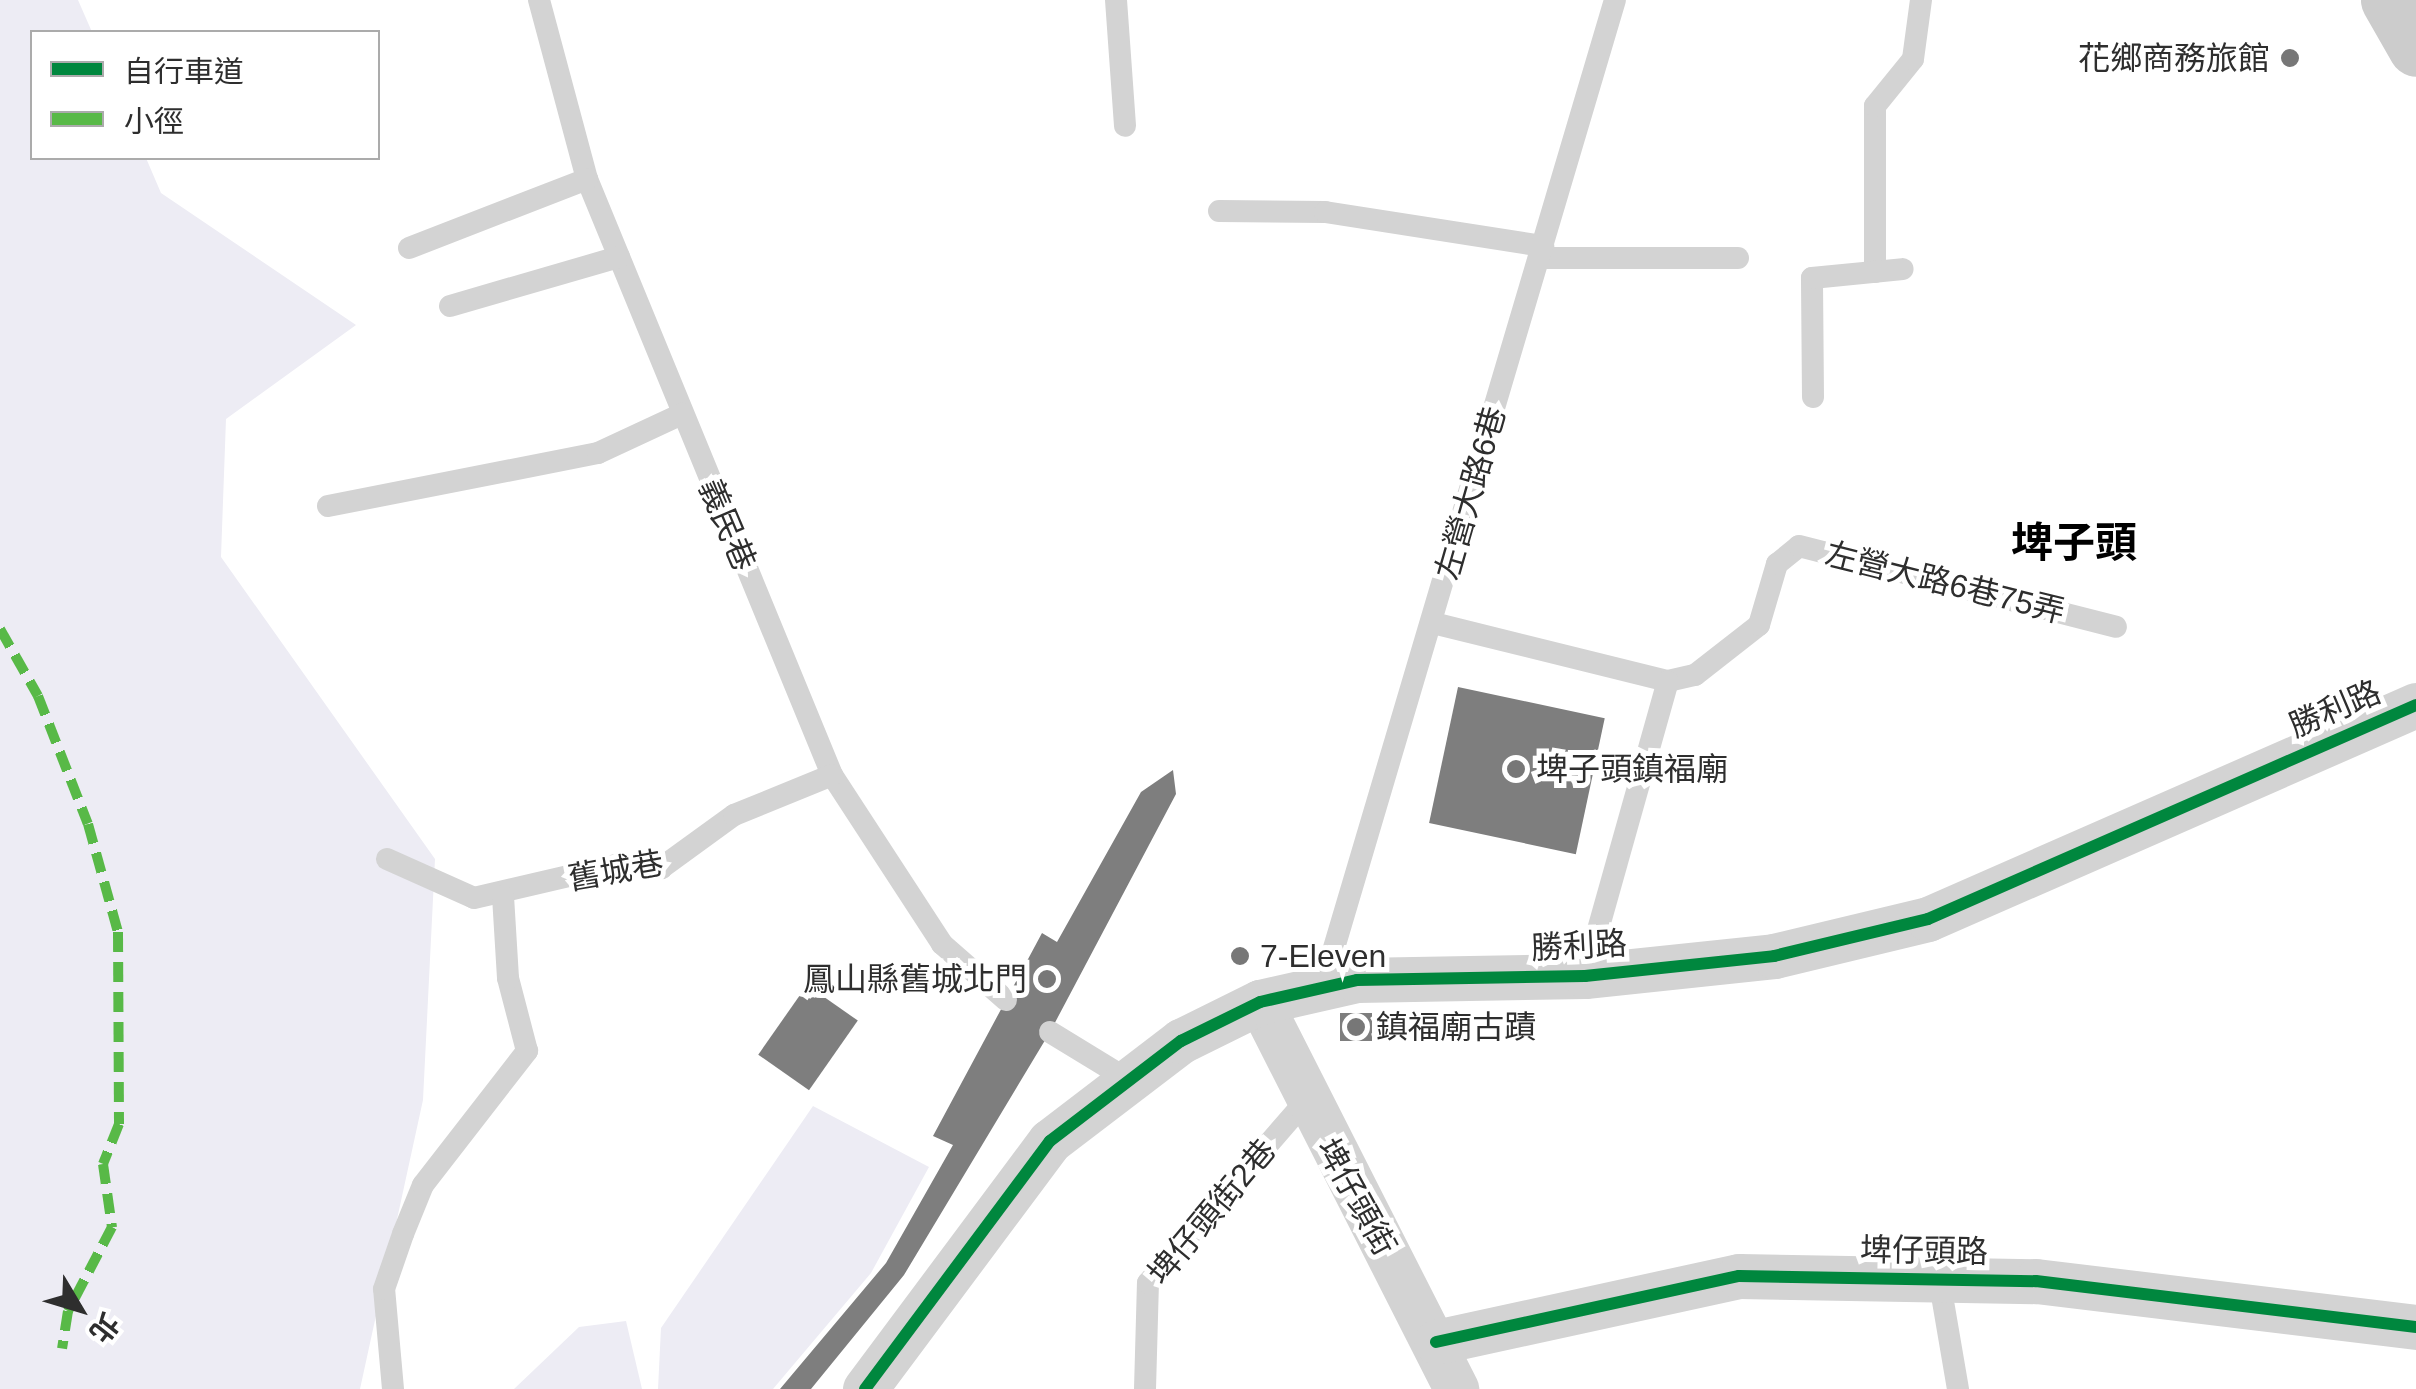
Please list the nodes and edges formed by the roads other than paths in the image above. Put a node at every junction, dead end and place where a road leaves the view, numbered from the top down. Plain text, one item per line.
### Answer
1 (539, 0) edge
2 (1116, 0) edge
3 (1616, 0) edge
4 (1921, 0) edge
5 (2388, 0) edge
6 (2416, 50) edge
7 (1125, 126) dead end
8 (586, 179) junction
9 (1218, 211) dead end
10 (409, 248) dead end
11 (1541, 252) junction
12 (618, 257) junction
13 (1738, 258) dead end
14 (1903, 269) dead end
15 (1876, 272) junction
16 (450, 306) dead end
17 (1813, 398) dead end
18 (682, 414) junction
19 (328, 506) dead end
20 (1433, 623) junction
21 (2116, 627) dead end
22 (1668, 681) junction
23 (2416, 704) edge
24 (832, 775) junction
25 (387, 859) dead end
26 (503, 896) junction
27 (1586, 976) junction
28 (1323, 985) junction
29 (1006, 1000) dead end
30 (1260, 1002) junction
31 (1050, 1032) dead end
32 (1128, 1079) junction
33 (1304, 1103) junction
34 (1939, 1278) junction
35 (2416, 1327) edge
36 (1436, 1342) junction
37 (393, 1389) edge
38 (865, 1389) edge
39 (1145, 1389) edge
40 (1456, 1389) edge
41 (1958, 1389) edge

1 - 8 lane, 義民巷
2 - 7 lane
3 - 11 lane, 左營大路6巷
4 - 15 lane
5 - 6 street
8 - 10 lane
8 - 12 lane, 義民巷
9 - 11 lane
11 - 13 lane
11 - 20 lane, 左營大路6巷
12 - 16 lane
12 - 18 lane, 義民巷
14 - 15 lane
15 - 17 lane
18 - 19 lane
18 - 24 lane, 義民巷
20 - 22 lane
20 - 28 lane, 左營大路6巷
21 - 22 lane, 左營大路6巷75弄
22 - 27 lane
23 - 27 street, 勝利路
24 - 26 lane, 舊城巷
24 - 29 lane, 義民巷
25 - 26 lane, 舊城巷
26 - 37 lane
27 - 28 street, 勝利路
28 - 30 street, 勝利路
30 - 32 street, 勝利路
30 - 33 street, 埤仔頭街
31 - 32 lane
32 - 38 street, 勝利路
33 - 36 street, 埤仔頭街
33 - 39 lane, 埤仔頭街2巷
34 - 35 street, 埤仔頭路
34 - 36 street, 埤仔頭路
34 - 41 lane
36 - 40 street, 埤仔頭街

